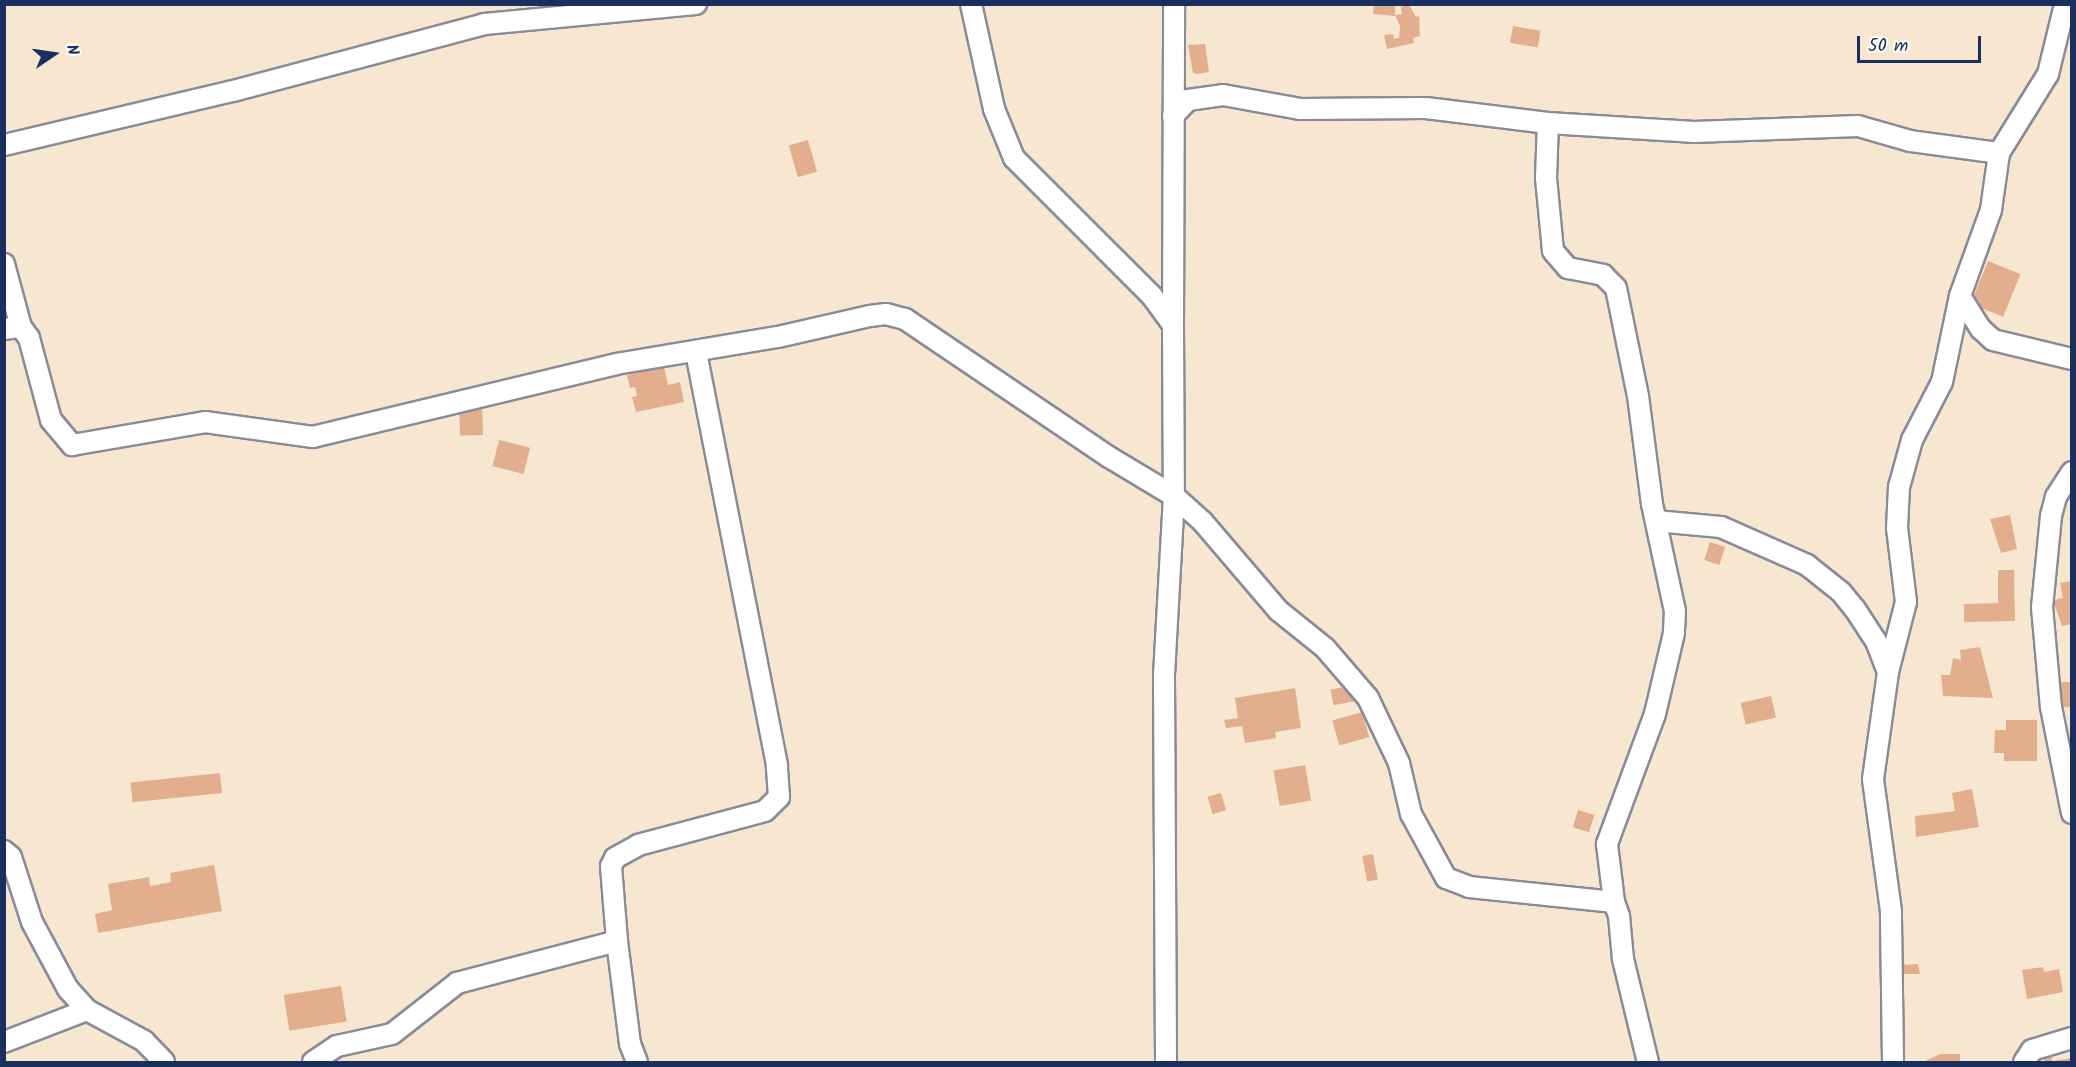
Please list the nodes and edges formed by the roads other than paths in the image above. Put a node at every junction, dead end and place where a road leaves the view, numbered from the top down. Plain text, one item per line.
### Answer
1 (696, 4) edge
2 (972, 4) edge
3 (1174, 4) edge
4 (2066, 4) edge
5 (1173, 116) junction
6 (1548, 123) junction
7 (4, 145) edge
8 (1999, 153) junction
9 (4, 264) edge
10 (1960, 296) junction
11 (1173, 325) junction
12 (13, 328) edge
13 (696, 351) junction
14 (2072, 358) edge
15 (2072, 472) edge
16 (1174, 496) junction
17 (1656, 521) junction
18 (1888, 672) junction
19 (2072, 813) edge
20 (4, 851) edge
21 (1614, 902) junction
22 (617, 941) junction
23 (87, 1010) junction
24 (2072, 1038) edge
25 (4, 1042) edge
26 (164, 1062) edge
27 (313, 1062) edge
28 (637, 1062) edge
29 (1166, 1062) edge
30 (1648, 1062) edge
31 (1893, 1062) edge
32 (2024, 1062) edge

1 - 7 street
2 - 11 street
3 - 5 street
4 - 8 street
5 - 6 street
5 - 11 street
6 - 8 street
6 - 17 street
8 - 10 street
9 - 12 street
10 - 14 street
10 - 18 street
11 - 16 street
12 - 13 street
13 - 16 street
13 - 22 street
15 - 19 street
16 - 21 street
16 - 29 street
17 - 18 street
17 - 21 street
18 - 31 street
20 - 23 street
21 - 30 street
22 - 27 street
22 - 28 street
23 - 25 street
23 - 26 street
24 - 32 street

